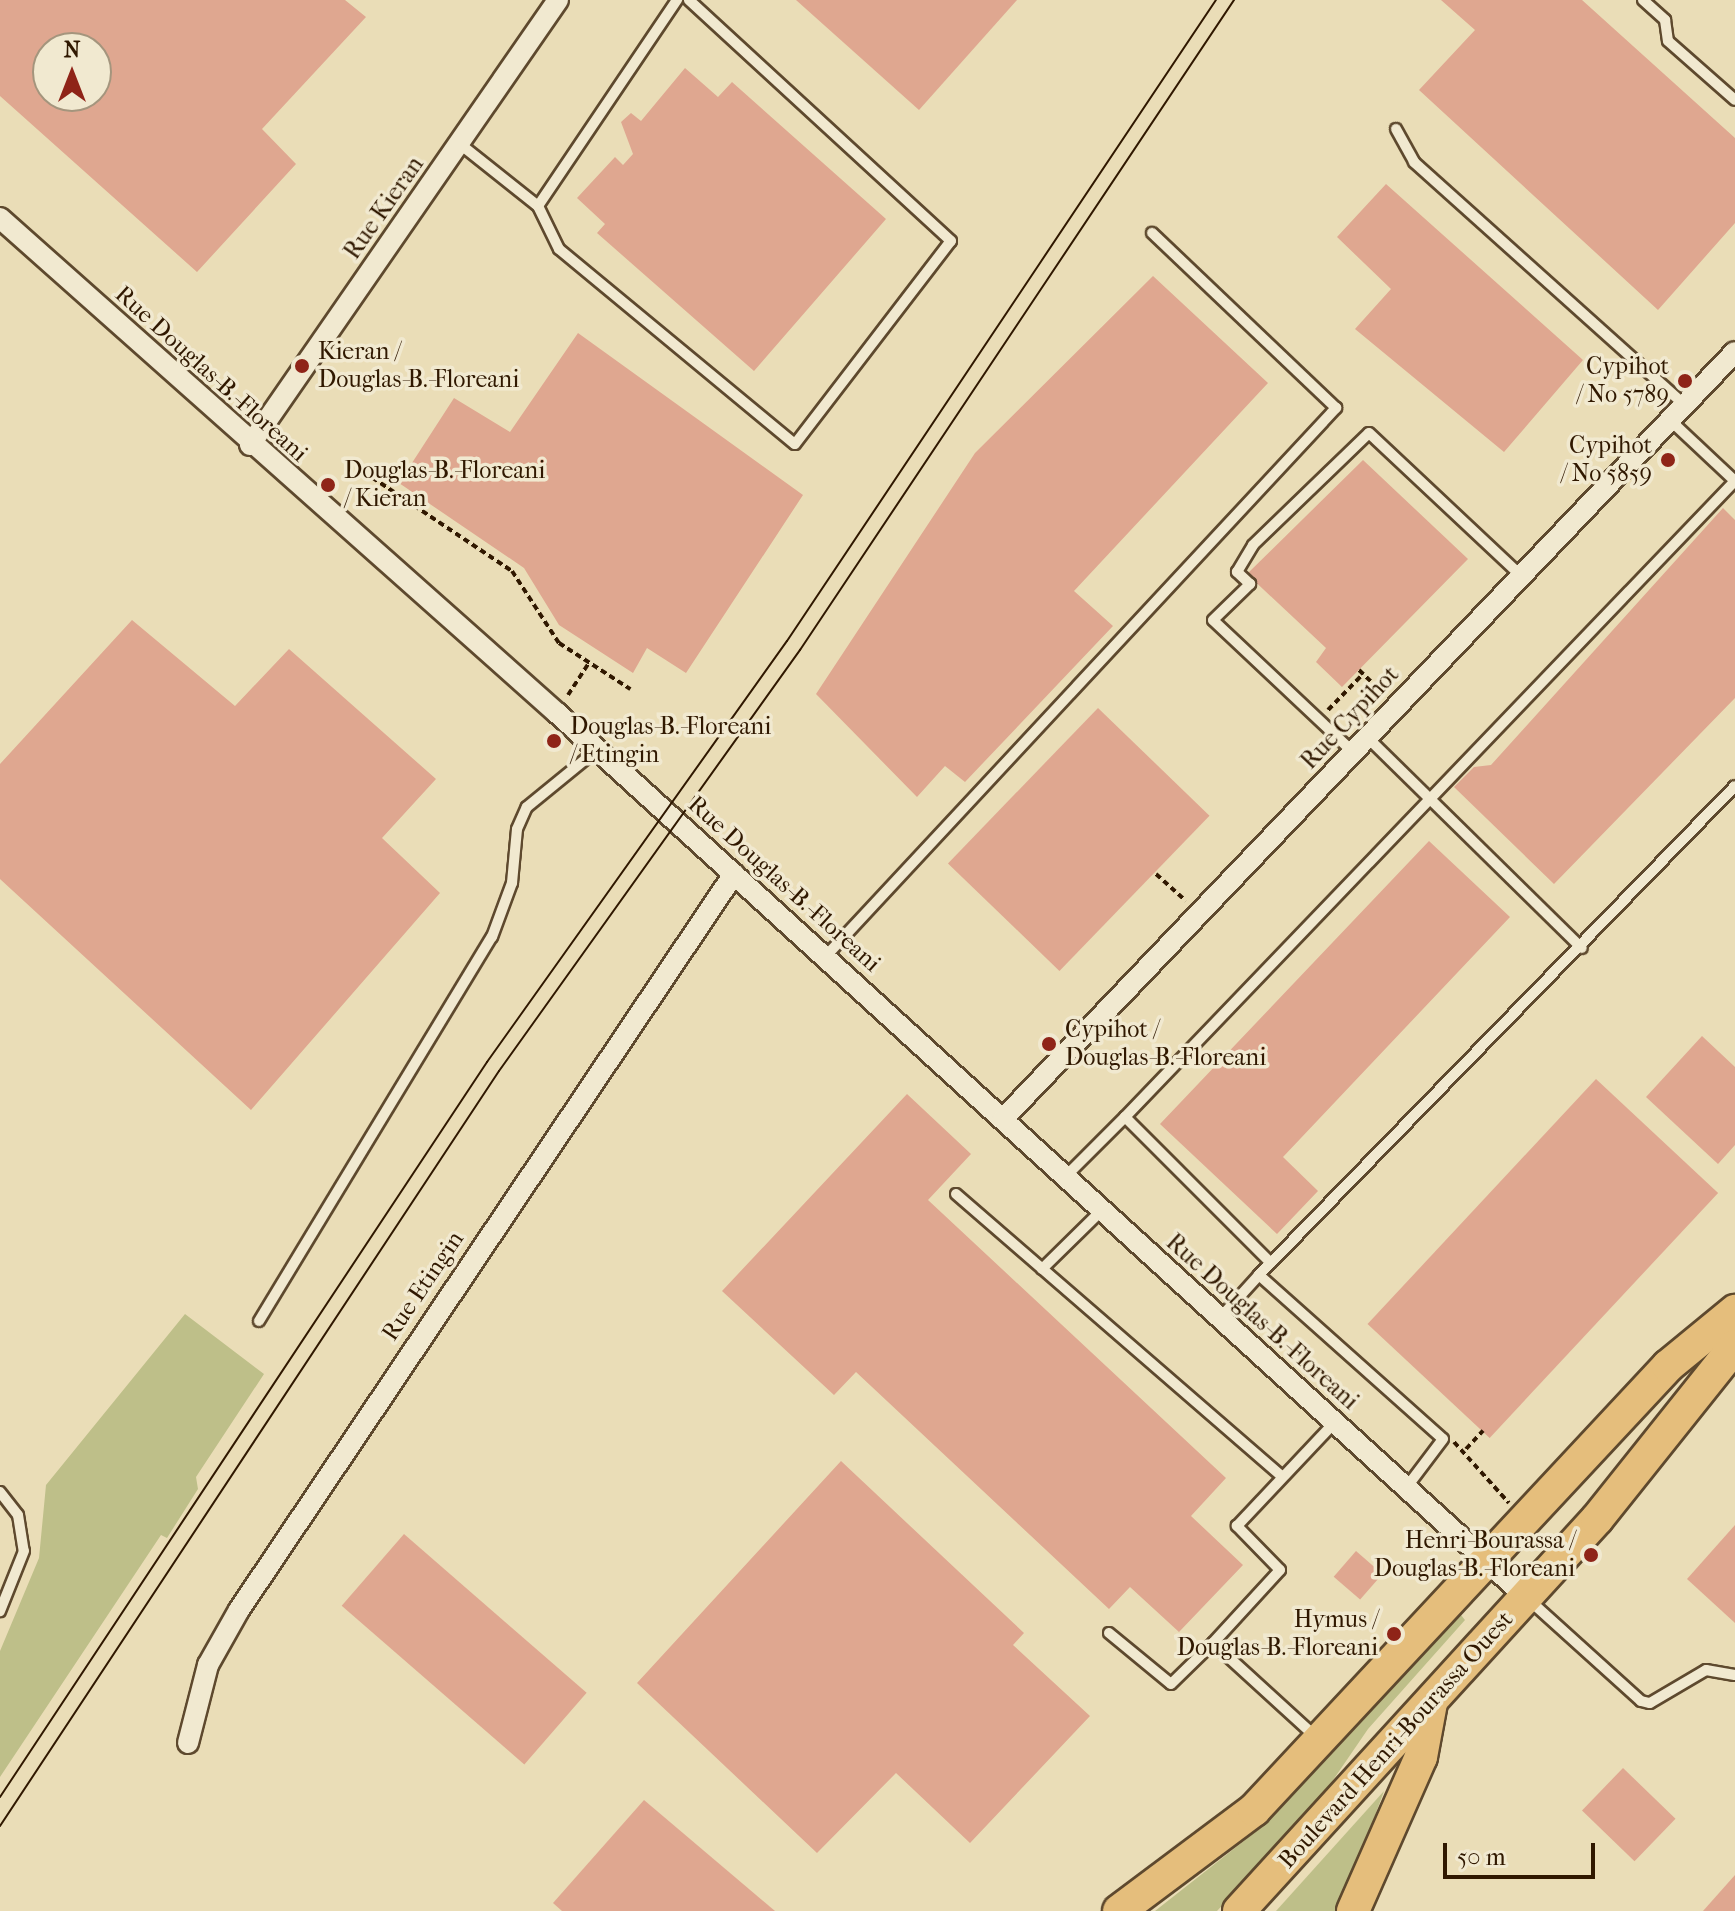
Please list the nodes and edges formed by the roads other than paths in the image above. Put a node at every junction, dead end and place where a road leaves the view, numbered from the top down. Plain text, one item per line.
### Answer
1 (558, 0) edge
2 (677, 0) edge
3 (689, 0) edge
4 (1643, 0) edge
5 (1735, 100) edge
6 (1396, 129) dead end
7 (460, 144) junction
8 (538, 206) junction
9 (0, 218) edge
10 (1152, 233) dead end
11 (1735, 352) edge
12 (1685, 405) junction
13 (1670, 420) junction
14 (250, 445) junction
15 (1735, 481) edge
16 (1520, 575) junction
17 (1360, 745) junction
18 (597, 750) junction
19 (1735, 786) edge
20 (1429, 798) junction
21 (734, 874) junction
22 (1582, 948) junction
23 (826, 956) junction
24 (1125, 1117) junction
25 (1003, 1119) junction
26 (1065, 1177) junction
27 (956, 1194) dead end
28 (1102, 1210) junction
29 (1271, 1263) junction
30 (1042, 1269) junction
31 (1259, 1275) junction
32 (1735, 1311) edge
33 (1220, 1318) junction
34 (259, 1321) dead end
35 (1735, 1346) edge
36 (1334, 1423) junction
37 (1282, 1476) junction
38 (1406, 1488) junction
39 (0, 1492) edge
40 (1486, 1561) junction
41 (1526, 1597) junction
42 (0, 1611) edge
43 (1109, 1633) dead end
44 (1213, 1643) junction
45 (1735, 1675) edge
46 (1431, 1703) junction
47 (1320, 1741) junction
48 (188, 1743) dead end
49 (1119, 1911) edge
50 (1239, 1911) edge
51 (1353, 1911) edge

1 - 7 street, Rue Kieran
2 - 8 lane
3 - 8 lane
4 - 5 lane
6 - 12 lane
7 - 8 lane
7 - 14 street, Rue Kieran
9 - 14 street, Rue Douglas-B.-Floreani
10 - 23 lane
11 - 12 street, Rue Cypihot
12 - 13 street, Rue Cypihot
13 - 15 lane
13 - 16 street, Rue Cypihot
14 - 18 street, Rue Douglas-B.-Floreani
15 - 20 lane
16 - 17 street, Rue Cypihot
16 - 17 lane
17 - 20 lane
17 - 25 street, Rue Cypihot
18 - 21 street, Rue Douglas-B.-Floreani
18 - 34 lane
19 - 22 lane
20 - 22 lane
20 - 24 lane
21 - 23 street, Rue Douglas-B.-Floreani
21 - 48 street, Rue Etingin
22 - 29 lane
23 - 25 street, Rue Douglas-B.-Floreani
24 - 26 lane
24 - 29 lane
25 - 26 street, Rue Douglas-B.-Floreani
26 - 28 street, Rue Douglas-B.-Floreani
27 - 30 lane
28 - 30 lane
28 - 33 street, Rue Douglas-B.-Floreani
29 - 31 lane
30 - 37 lane
31 - 33 lane
31 - 38 lane
32 - 40 main road
33 - 36 street, Rue Douglas-B.-Floreani
35 - 41 main road, Boulevard Henri-Bourassa Ouest
36 - 37 lane
36 - 38 street, Rue Douglas-B.-Floreani
37 - 44 lane
38 - 40 street, Rue Douglas-B.-Floreani
39 - 42 lane
40 - 41 street, Rue Douglas-B.-Floreani
40 - 47 main road
41 - 45 lane
41 - 46 main road, Boulevard Henri-Bourassa Ouest
43 - 44 lane
44 - 47 lane
46 - 50 main road, Boulevard Henri-Bourassa Ouest
46 - 51 main road
47 - 49 main road

